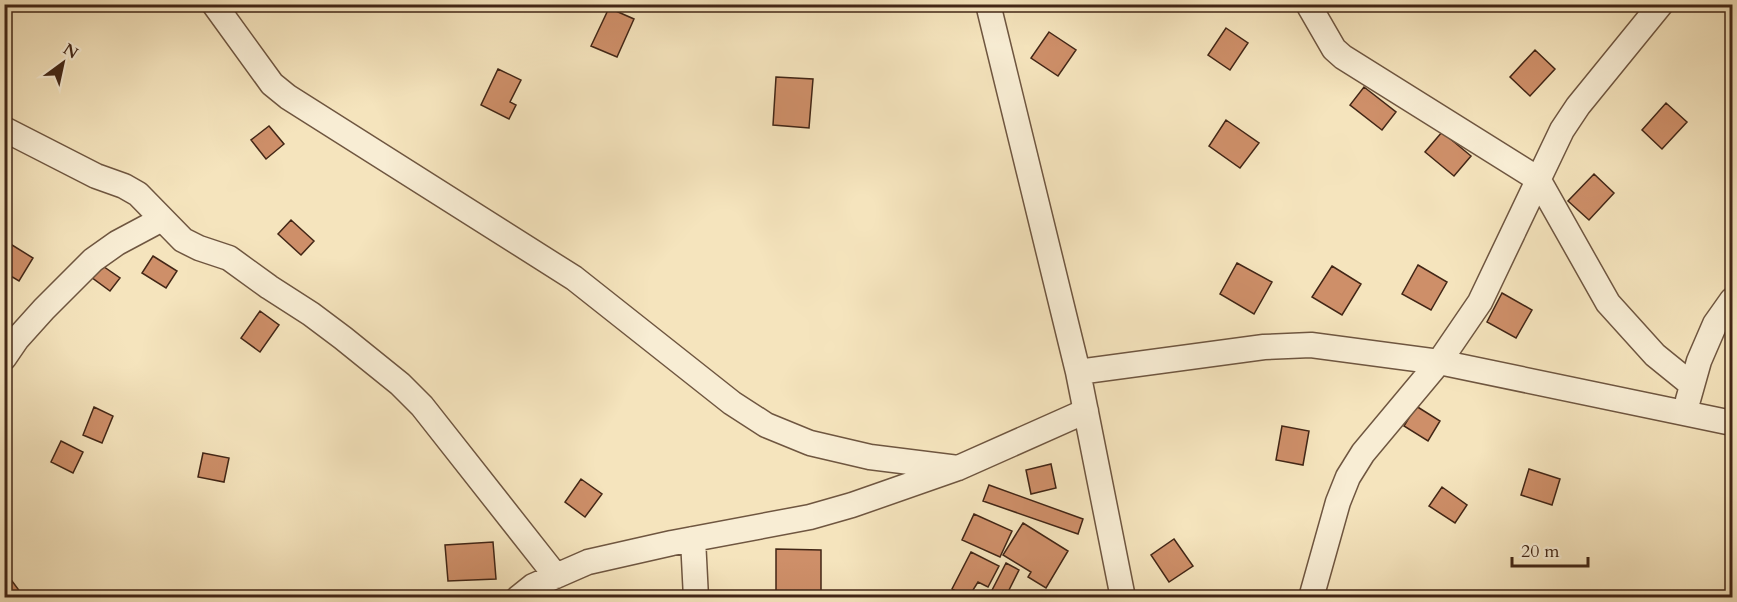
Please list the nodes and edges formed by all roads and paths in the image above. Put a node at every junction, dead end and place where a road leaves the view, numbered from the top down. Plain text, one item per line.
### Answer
1 (214, 4) edge
2 (988, 4) edge
3 (1308, 4) edge
4 (1661, 4) edge
5 (4, 129) edge
6 (1538, 179) junction
7 (162, 219) junction
8 (1732, 300) edge
9 (4, 358) edge
10 (1438, 362) junction
11 (1078, 372) junction
12 (1692, 385) junction
13 (1086, 411) junction
14 (1684, 414) junction
15 (1732, 423) edge
16 (958, 468) junction
17 (693, 539) junction
18 (556, 576) junction
19 (518, 597) edge
20 (696, 597) edge
21 (1123, 597) edge
22 (1311, 597) edge

1 - 16 street
2 - 11 street
3 - 6 street
4 - 6 street
5 - 7 street
6 - 10 street
6 - 12 street
7 - 9 street
7 - 18 street
8 - 12 street
10 - 11 street
10 - 14 street
10 - 22 street
11 - 13 street
12 - 14 street
13 - 16 street
13 - 21 street
14 - 15 street
16 - 17 street
17 - 18 street
17 - 20 street
18 - 19 street

